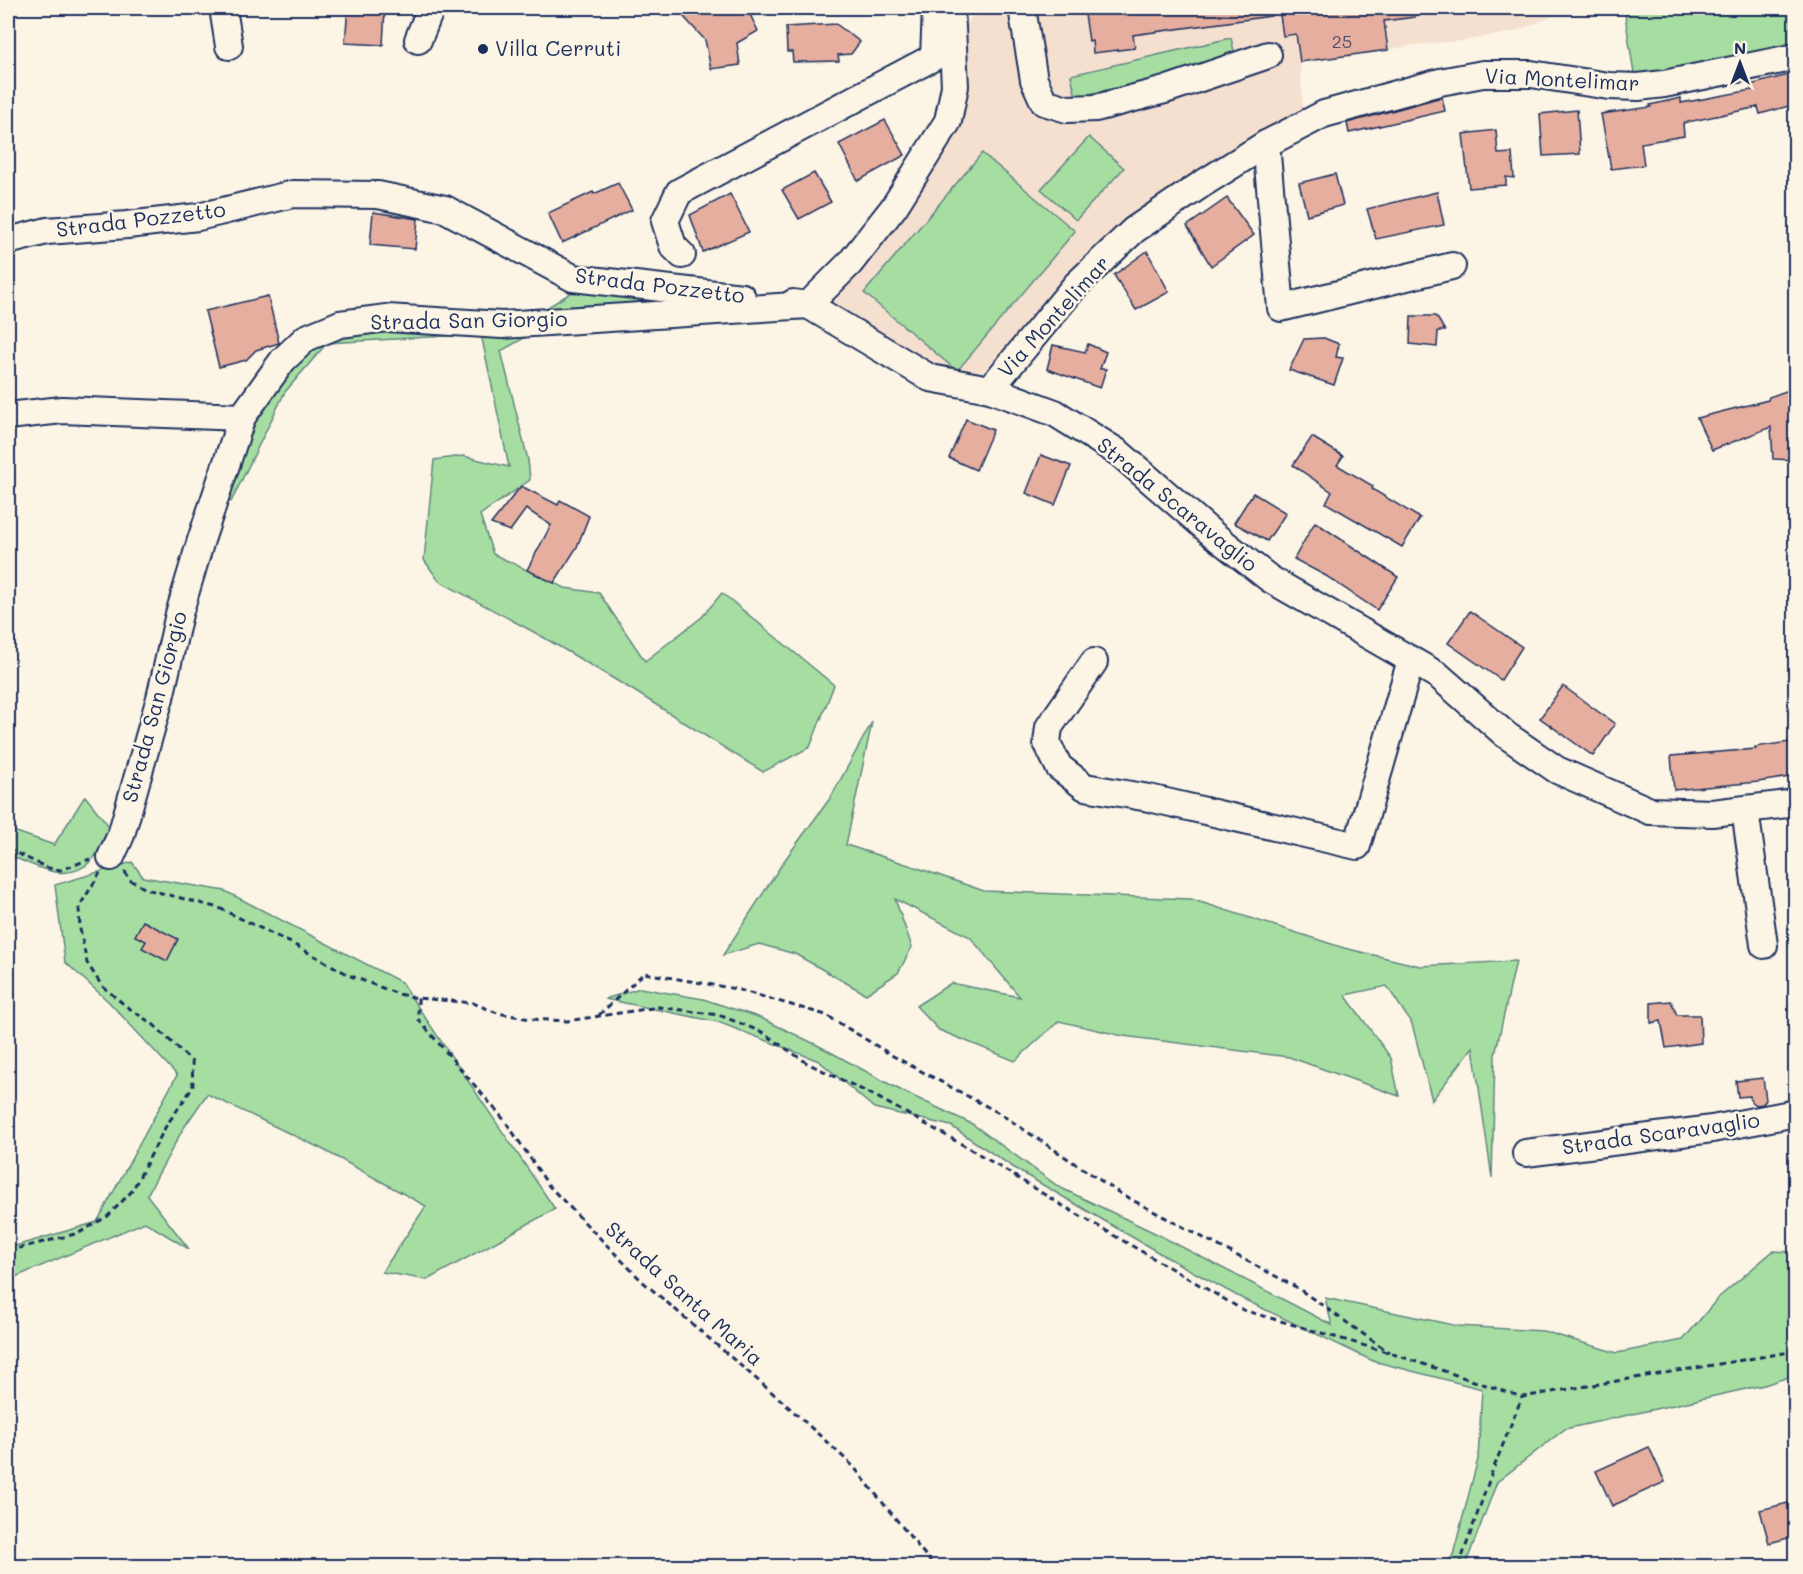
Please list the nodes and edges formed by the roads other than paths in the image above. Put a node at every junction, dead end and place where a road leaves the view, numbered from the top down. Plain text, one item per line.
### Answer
1 (223, 8) edge
2 (431, 8) edge
3 (936, 8) edge
4 (951, 8) edge
5 (1022, 8) edge
6 (418, 40) dead end
7 (230, 46) dead end
8 (1268, 55) dead end
9 (1796, 57) edge
10 (1266, 144) junction
11 (8, 241) edge
12 (682, 255) dead end
13 (1452, 266) dead end
14 (808, 304) junction
15 (990, 389) junction
16 (8, 416) edge
17 (242, 417) junction
18 (1411, 660) junction
19 (1094, 662) dead end
20 (1796, 803) edge
21 (1745, 810) junction
22 (111, 857) road end
23 (1764, 945) dead end
24 (1796, 1113) edge
25 (1526, 1153) dead end

1 - 7 street
2 - 6 street
3 - 12 street, Strada Pozzetto
4 - 14 street
5 - 8 street
9 - 10 street, Via Montelimar
10 - 13 street
10 - 15 street, Via Montelimar
11 - 14 street, Strada Pozzetto
14 - 15 street, Strada Scaravaglio
14 - 17 street, Strada San Giorgio
15 - 18 street, Strada Scaravaglio
16 - 17 street
17 - 22 street, Strada San Giorgio
18 - 19 street
18 - 21 street, Strada Scaravaglio
20 - 21 street, Strada Scaravaglio
21 - 23 street
24 - 25 street, Strada Scaravaglio

